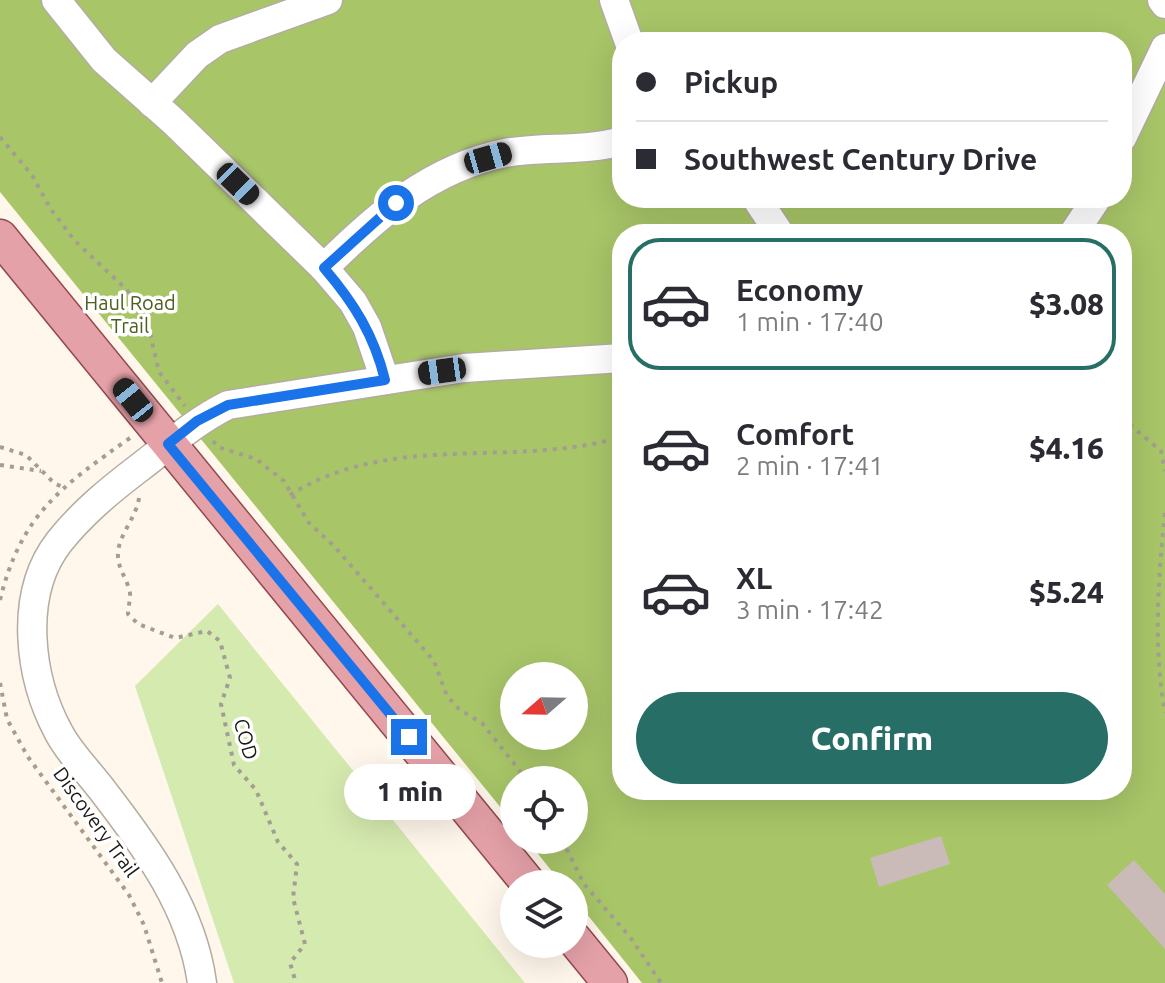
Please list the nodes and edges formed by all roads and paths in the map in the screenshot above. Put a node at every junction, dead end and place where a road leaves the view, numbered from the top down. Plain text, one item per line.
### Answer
1 (56, 0) edge
2 (328, 0) edge
3 (614, 0) edge
4 (625, 32) edge
5 (1165, 48) edge
6 (152, 103) junction
7 (1132, 117) edge
8 (0, 137) edge
9 (612, 144) edge
10 (0, 237) edge
11 (324, 268) junction
12 (612, 359) edge
13 (385, 380) junction
14 (197, 421) junction
15 (1132, 426) edge
16 (612, 438) edge
17 (168, 444) junction
18 (0, 447) edge
19 (0, 465) edge
20 (139, 468) junction
21 (41, 471) junction
22 (1165, 471) edge
23 (64, 487) dead end
24 (290, 495) junction
25 (1165, 513) edge
26 (0, 683) edge
27 (1165, 713) edge
28 (516, 766) edge
29 (569, 854) edge
30 (518, 870) edge
31 (588, 956) edge
32 (162, 983) edge
33 (202, 983) edge
34 (296, 983) edge
35 (610, 983) edge
36 (661, 983) edge

1 - 6 street
2 - 6 street
3 - 4 street
5 - 7 street
6 - 11 street
8 - 14 path
9 - 11 street
10 - 17 main road
11 - 13 street
12 - 13 street
13 - 14 street
14 - 17 street
14 - 24 path
15 - 22 path
16 - 24 path
17 - 20 street
17 - 30 main road
18 - 21 path
19 - 21 path
20 - 33 street
20 - 34 path, COD
21 - 23 path
24 - 28 path
25 - 27 path
26 - 32 path, Discovery Trail
29 - 36 path
31 - 35 main road

